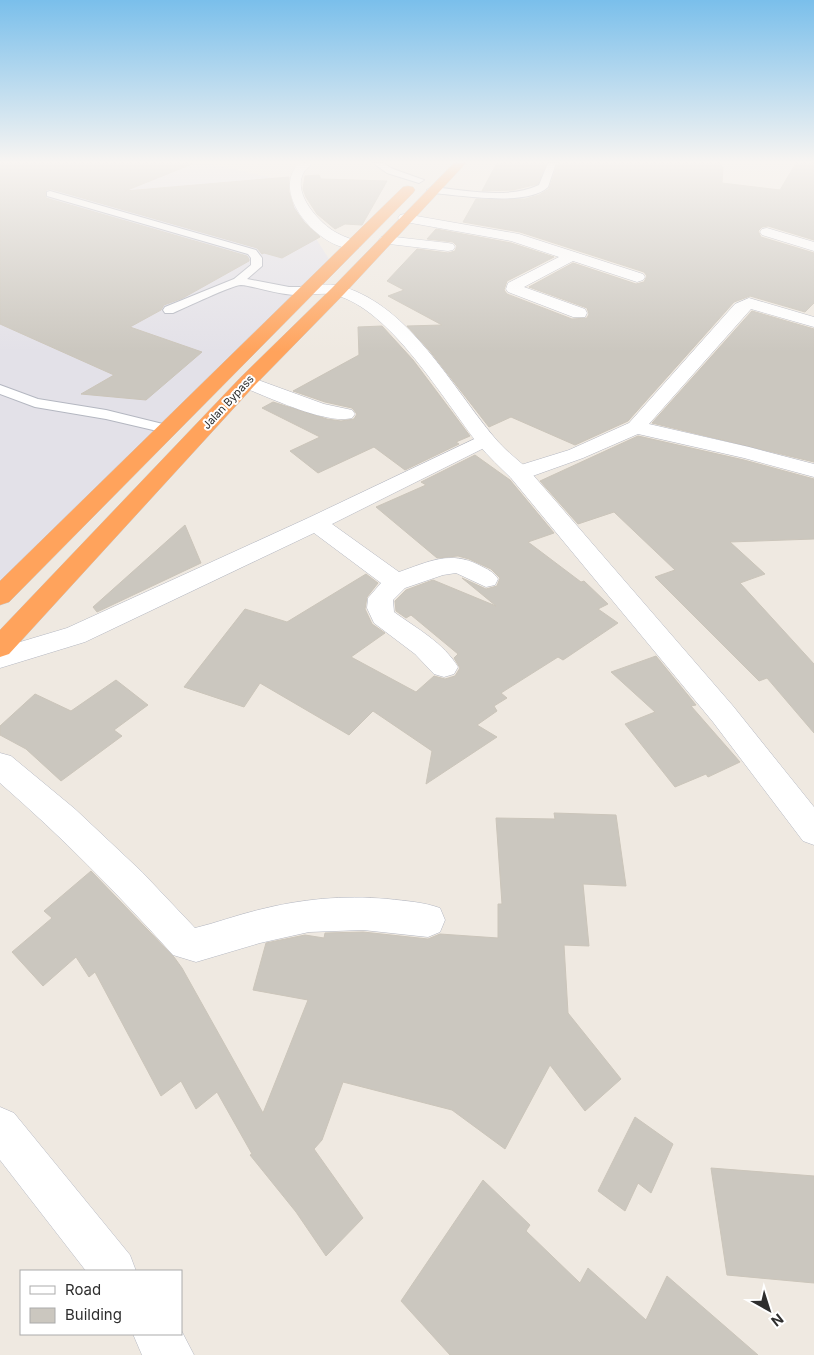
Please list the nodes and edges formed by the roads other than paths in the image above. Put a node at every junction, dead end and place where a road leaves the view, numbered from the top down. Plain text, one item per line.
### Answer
1 (162, 226) edge
2 (321, 226) edge
3 (374, 226) edge
4 (398, 226) edge
5 (452, 226) edge
6 (767, 232) dead end
7 (386, 240) junction
8 (354, 244) junction
9 (448, 247) dead end
10 (814, 247) edge
11 (570, 257) junction
12 (637, 277) dead end
13 (238, 281) junction
14 (764, 289) dead end
15 (306, 290) junction
16 (338, 291) junction
17 (749, 303) junction
18 (169, 310) dead end
19 (579, 313) dead end
20 (814, 322) edge
21 (247, 382) junction
22 (4, 394) edge
23 (345, 414) dead end
24 (636, 427) junction
25 (166, 429) junction
26 (485, 440) junction
27 (814, 472) edge
28 (519, 474) junction
29 (316, 523) junction
30 (486, 578) dead end
31 (396, 582) junction
32 (0, 596) edge
33 (0, 646) edge
34 (0, 658) edge
35 (444, 667) dead end
36 (0, 766) edge
37 (814, 831) edge
38 (428, 920) dead end
39 (0, 1127) edge
40 (113, 1270) edge
41 (157, 1335) edge
42 (170, 1355) edge

1 - 13 lane
2 - 8 street
3 - 8 highway, Jalan Bypass
4 - 7 highway, Jalan Bypass
5 - 11 street
6 - 10 street
7 - 9 street
7 - 16 highway, Jalan Bypass
8 - 15 highway, Jalan Bypass
11 - 12 street
11 - 19 street
13 - 15 lane
13 - 18 lane
14 - 17 street
15 - 16 street
15 - 25 highway, Jalan Bypass
16 - 21 highway, Jalan Bypass
16 - 26 street
17 - 20 street
17 - 24 street
21 - 23 street
21 - 33 highway, Jalan Bypass
22 - 25 lane
24 - 27 street
24 - 28 street
25 - 32 highway, Jalan Bypass
26 - 28 street
26 - 29 street
28 - 37 street
29 - 31 street
29 - 34 street
30 - 31 street
31 - 35 street
36 - 38 street
39 - 40 street
41 - 42 street

